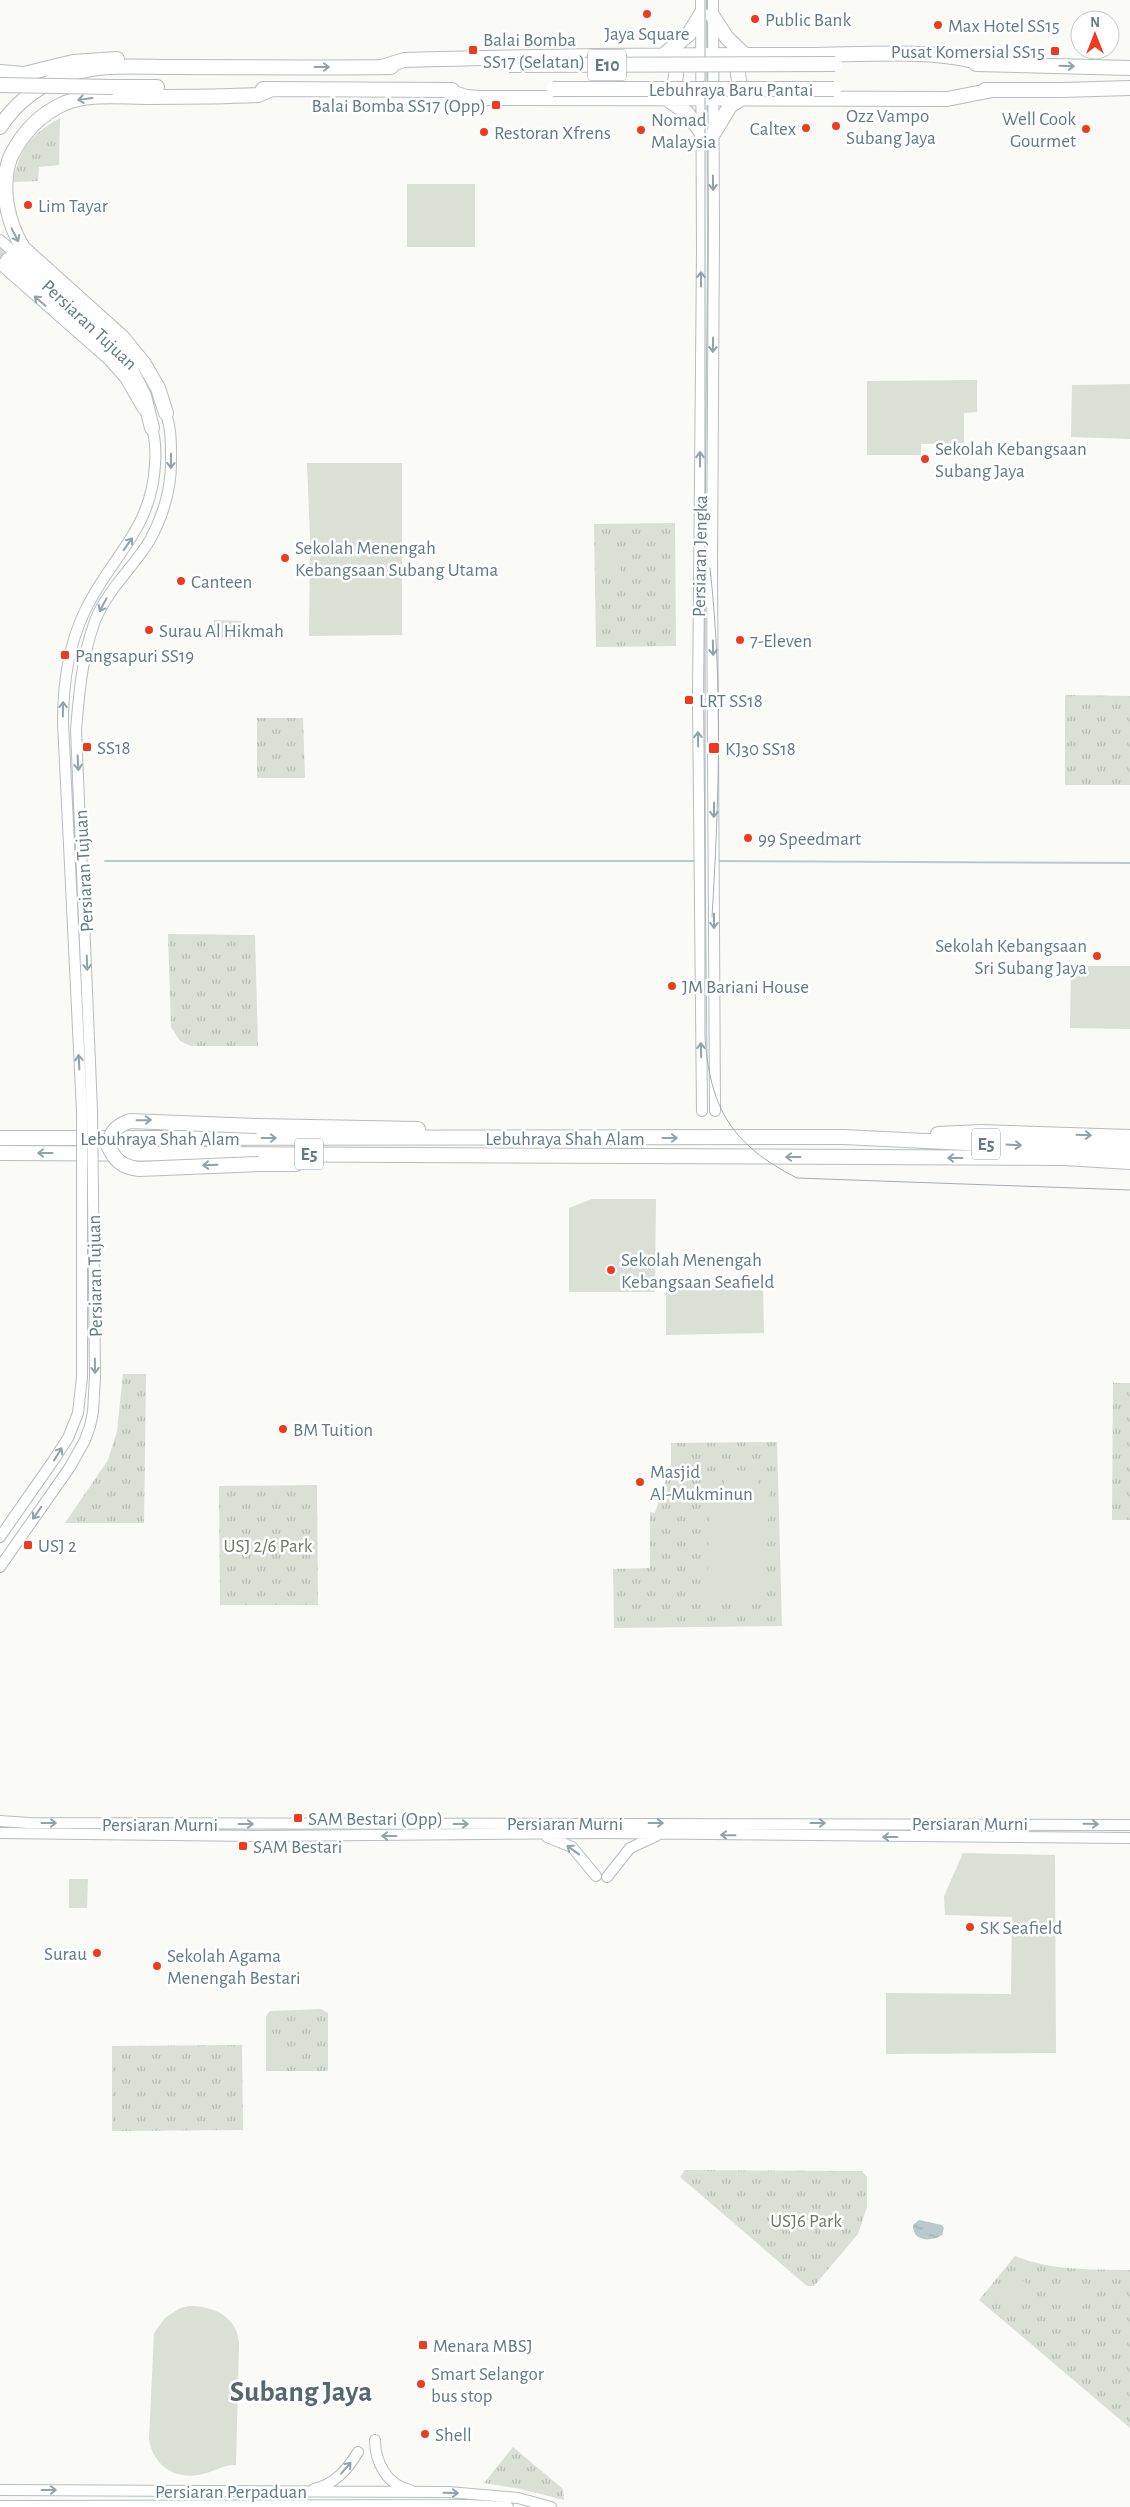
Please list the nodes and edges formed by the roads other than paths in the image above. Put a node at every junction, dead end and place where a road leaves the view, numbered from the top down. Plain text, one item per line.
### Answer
1 (712, 0) edge
2 (705, 10) edge
3 (665, 54) junction
4 (707, 55) junction
5 (744, 55) junction
6 (983, 64) junction
7 (273, 66) junction
8 (382, 67) junction
9 (1130, 68) edge
10 (0, 72) edge
11 (0, 85) edge
12 (1130, 88) edge
13 (272, 89) junction
14 (444, 90) junction
15 (993, 90) junction
16 (665, 98) junction
17 (744, 98) junction
18 (706, 99) junction
19 (0, 127) edge
20 (707, 133) junction
21 (0, 240) edge
22 (4, 262) tunnel mouth
23 (701, 371) junction
24 (713, 371) junction
25 (166, 413) junction
26 (152, 428) joint
27 (702, 1098) junction
28 (714, 1099) junction
29 (87, 1110) junction
30 (702, 1111) dead end
31 (715, 1111) dead end
32 (843, 1137) junction
33 (1130, 1137) edge
34 (0, 1138) edge
35 (621, 1138) junction
36 (1130, 1151) edge
37 (0, 1153) edge
38 (619, 1156) junction
39 (1064, 1158) junction
40 (1130, 1162) edge
41 (1130, 1170) edge
42 (0, 1537) edge
43 (0, 1567) edge
44 (0, 1821) edge
45 (1052, 1824) junction
46 (1130, 1825) edge
47 (0, 1833) edge
48 (659, 1834) junction
49 (541, 1835) junction
50 (1079, 1838) junction
51 (1130, 1838) edge
52 (596, 1876) dead end
53 (607, 1876) dead end
54 (375, 2440) dead end
55 (358, 2452) dead end
56 (0, 2490) edge
57 (298, 2490) junction
58 (417, 2492) junction
59 (0, 2506) edge
60 (306, 2506) edge
61 (406, 2506) edge
62 (508, 2507) edge
63 (551, 2507) edge

1 - 2 main road, Persiaran Jengka
2 - 3 highway
2 - 4 main road, Persiaran Jengka
2 - 5 highway
3 - 4 highway
3 - 8 highway
3 - 16 highway
4 - 5 highway
4 - 18 main road, Persiaran Jengka
5 - 6 highway
5 - 17 highway
6 - 8 highway, Lebuhraya Baru Pantai / E10, bridge
6 -> 9 highway, Lebuhraya Baru Pantai / E10
7 -> 8 highway, Lebuhraya Baru Pantai / E10
7 - 10 highway
7 - 19 highway
11 - 13 highway, bridge
12 - 15 highway, Lebuhraya Baru Pantai / E10
13 - 14 highway, Lebuhraya Baru Pantai / E10
13 -> 25 highway
14 - 15 highway, Lebuhraya Baru Pantai / E10, bridge
14 - 16 highway
15 - 17 highway
16 - 18 highway
16 - 20 highway
17 - 18 highway
17 - 20 highway
18 - 20 main road, Persiaran Jengka
23 -> 20 main road, Persiaran Jengka
20 -> 24 main road, Persiaran Jengka
21 - 25 main road, Persiaran Tujuan
26 -> 22 highway
23 - 24 main road
27 -> 23 main road, Persiaran Jengka
24 -> 28 main road, Persiaran Jengka
25 -> 29 main road, Persiaran Tujuan
29 -> 26 main road, Persiaran Tujuan
27 - 28 main road
27 - 30 main road, Persiaran Jengka
28 - 31 main road, Persiaran Jengka
42 -> 29 main road, Persiaran Tujuan, bridge
29 -> 43 main road, Persiaran Tujuan, bridge
32 -> 33 highway
35 -> 32 highway, Lebuhraya Shah Alam / E5
32 -> 36 highway, Lebuhraya Shah Alam / E5
34 -> 35 highway, Lebuhraya Shah Alam / E5
38 -> 35 highway, bridge
38 -> 37 highway, Lebuhraya Shah Alam / E5
39 -> 38 highway, Lebuhraya Shah Alam / E5
39 - 40 highway, Lebuhraya Shah Alam / E5
39 - 41 highway
44 -> 45 main road, Persiaran Murni
45 -> 46 main road, Persiaran Murni
45 - 50 main road
49 -> 47 main road, Persiaran Murni
48 - 49 main road, Persiaran Murni
50 -> 48 main road, Persiaran Murni
48 - 53 main road
52 -> 49 main road
50 - 51 main road, Persiaran Murni
54 - 58 main road
57 -> 55 main road
56 -> 57 main road, Persiaran Perpaduan
57 - 58 main road, Persiaran Perpaduan
58 -> 63 main road, Persiaran Perpaduan
59 - 60 main road, Persiaran Perpaduan
60 - 61 main road, Persiaran Perpaduan
61 - 62 main road, Persiaran Perpaduan

